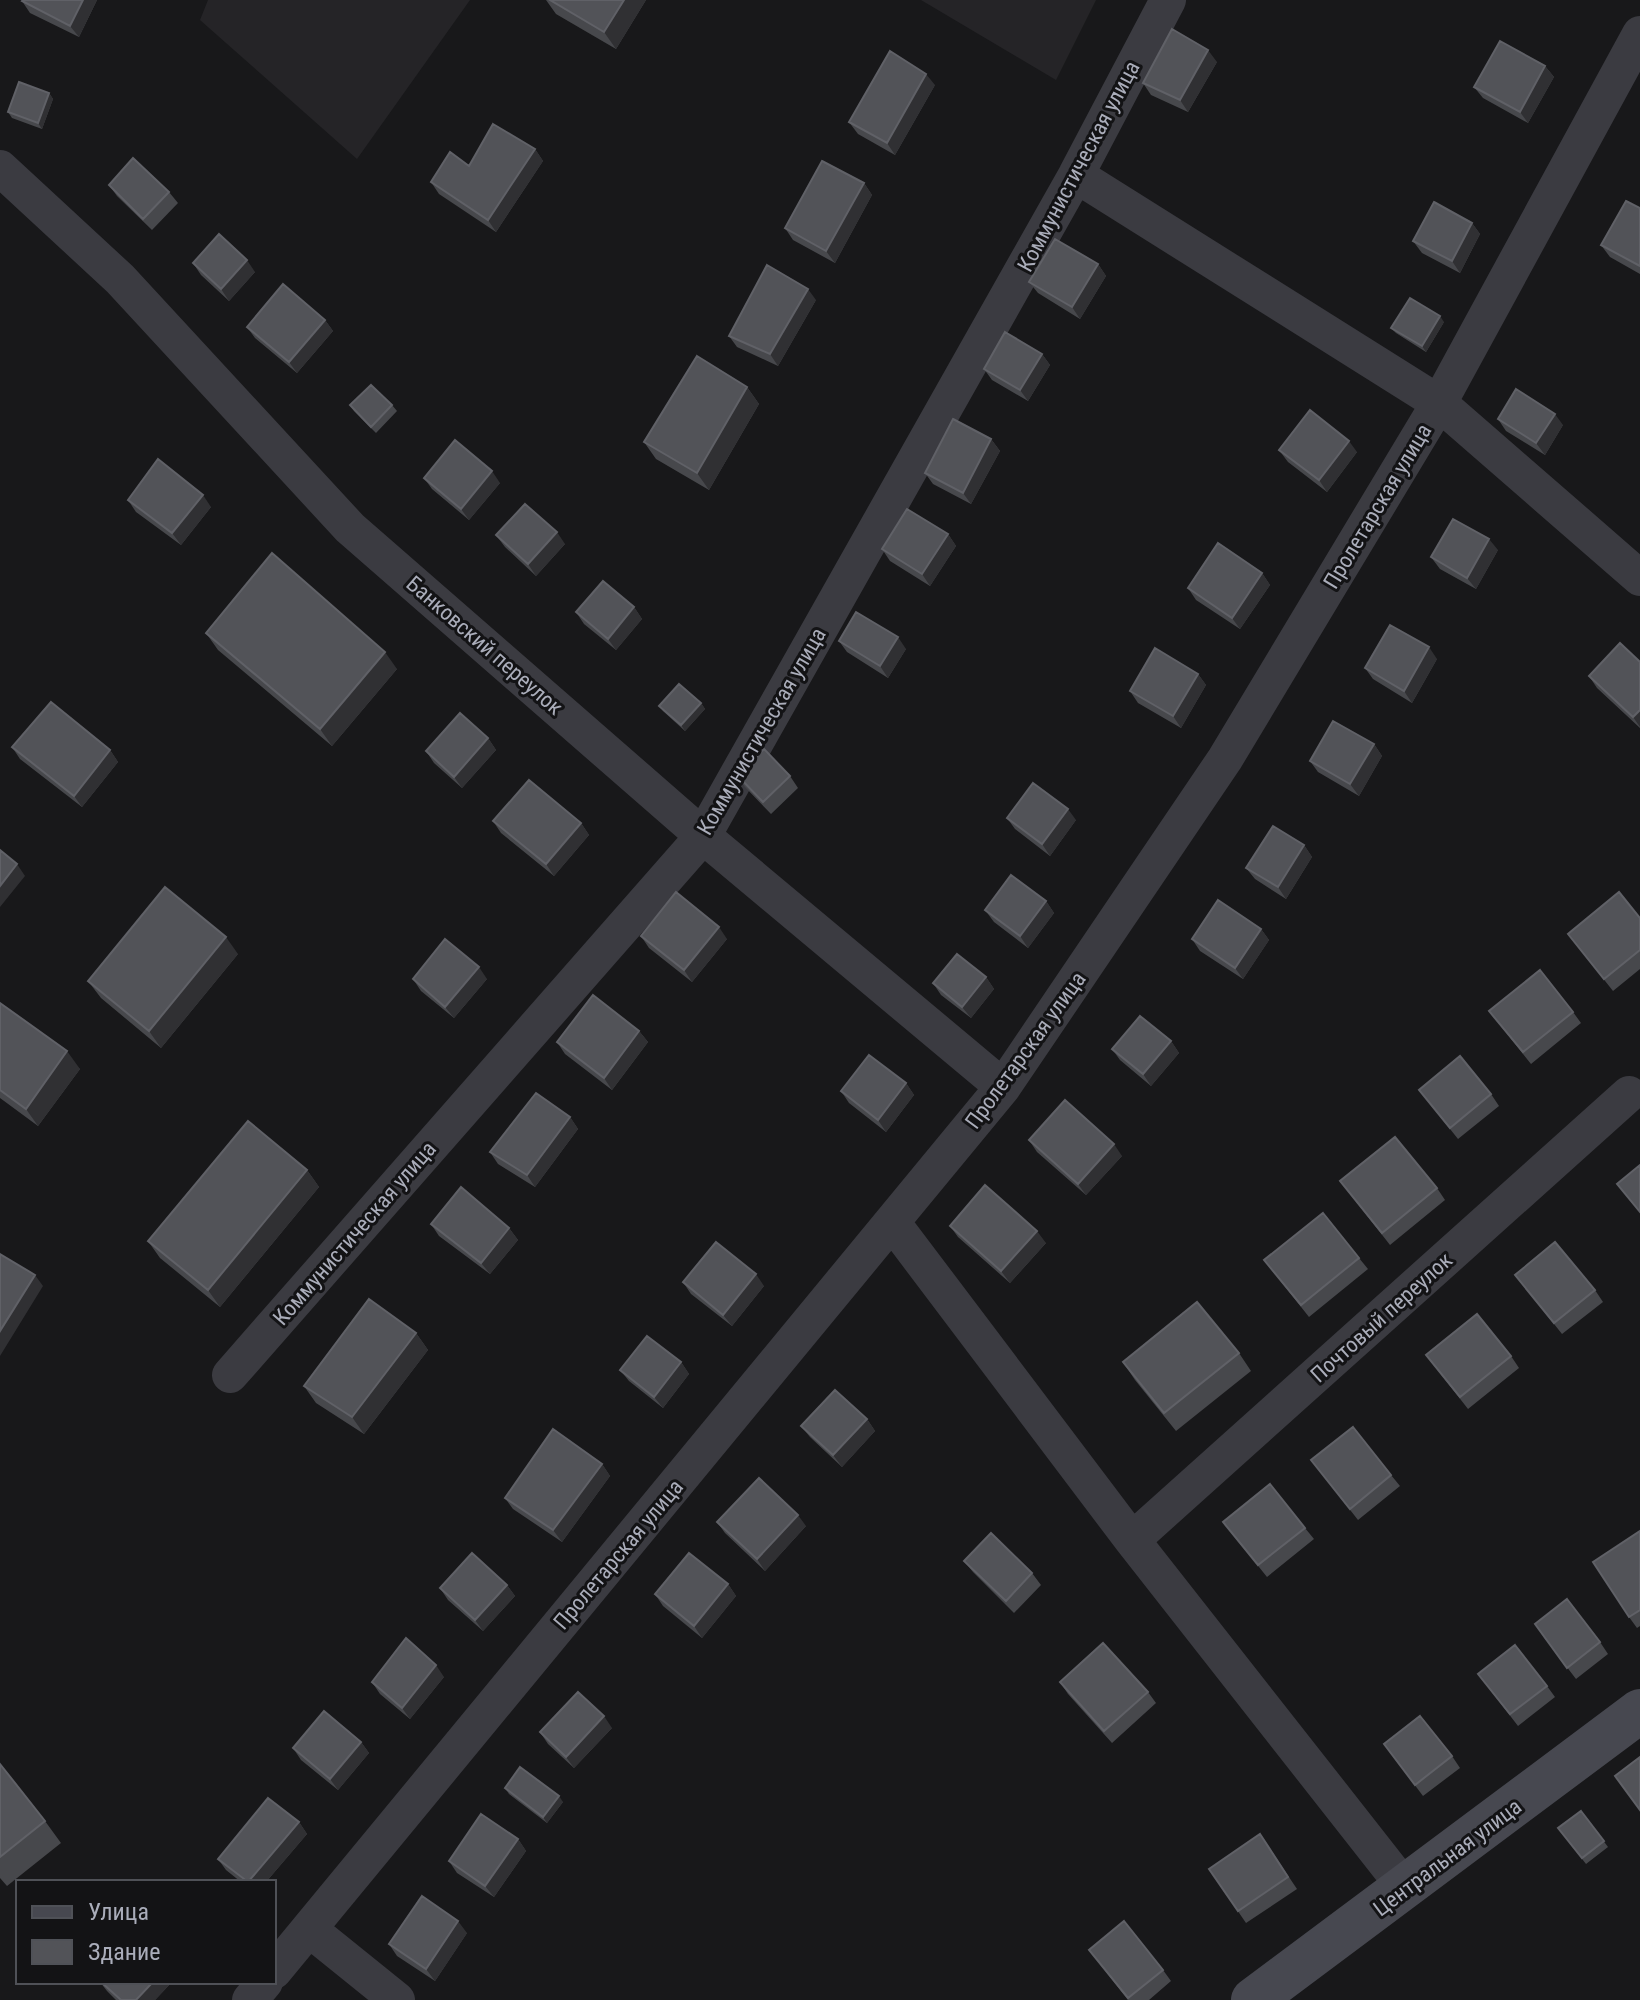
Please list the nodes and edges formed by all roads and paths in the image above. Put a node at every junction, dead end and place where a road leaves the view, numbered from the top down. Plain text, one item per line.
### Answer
1 (1168, 0) edge
2 (1640, 34) edge
3 (0, 168) edge
4 (1076, 175) junction
5 (1439, 403) junction
6 (1637, 571) edge
7 (703, 836) junction
8 (1003, 1087) junction
9 (1629, 1094) dead end
10 (892, 1222) junction
11 (230, 1375) dead end
12 (1132, 1540) junction
13 (1640, 1711) edge
14 (1406, 1889) junction
15 (309, 1929) junction
16 (276, 1969) edge
17 (263, 1984) edge
18 (250, 2000) edge
19 (397, 2000) edge
20 (1253, 2000) edge

1 - 4 street, Коммунистическая улица
2 - 5 street, Пролетарская улица
3 - 7 street, Банковский переулок
4 - 5 street
4 - 7 street, Коммунистическая улица
5 - 6 street
5 - 8 street, Пролетарская улица
7 - 8 street, Банковский переулок
7 - 11 street, Коммунистическая улица
8 - 10 street, Пролетарская улица
9 - 12 street, Почтовый переулок
10 - 12 street
10 - 15 street, Пролетарская улица
12 - 14 street
13 - 14 main road, Центральная улица
14 - 20 main road, Центральная улица
15 - 16 street, Пролетарская улица
15 - 19 street
17 - 18 street

